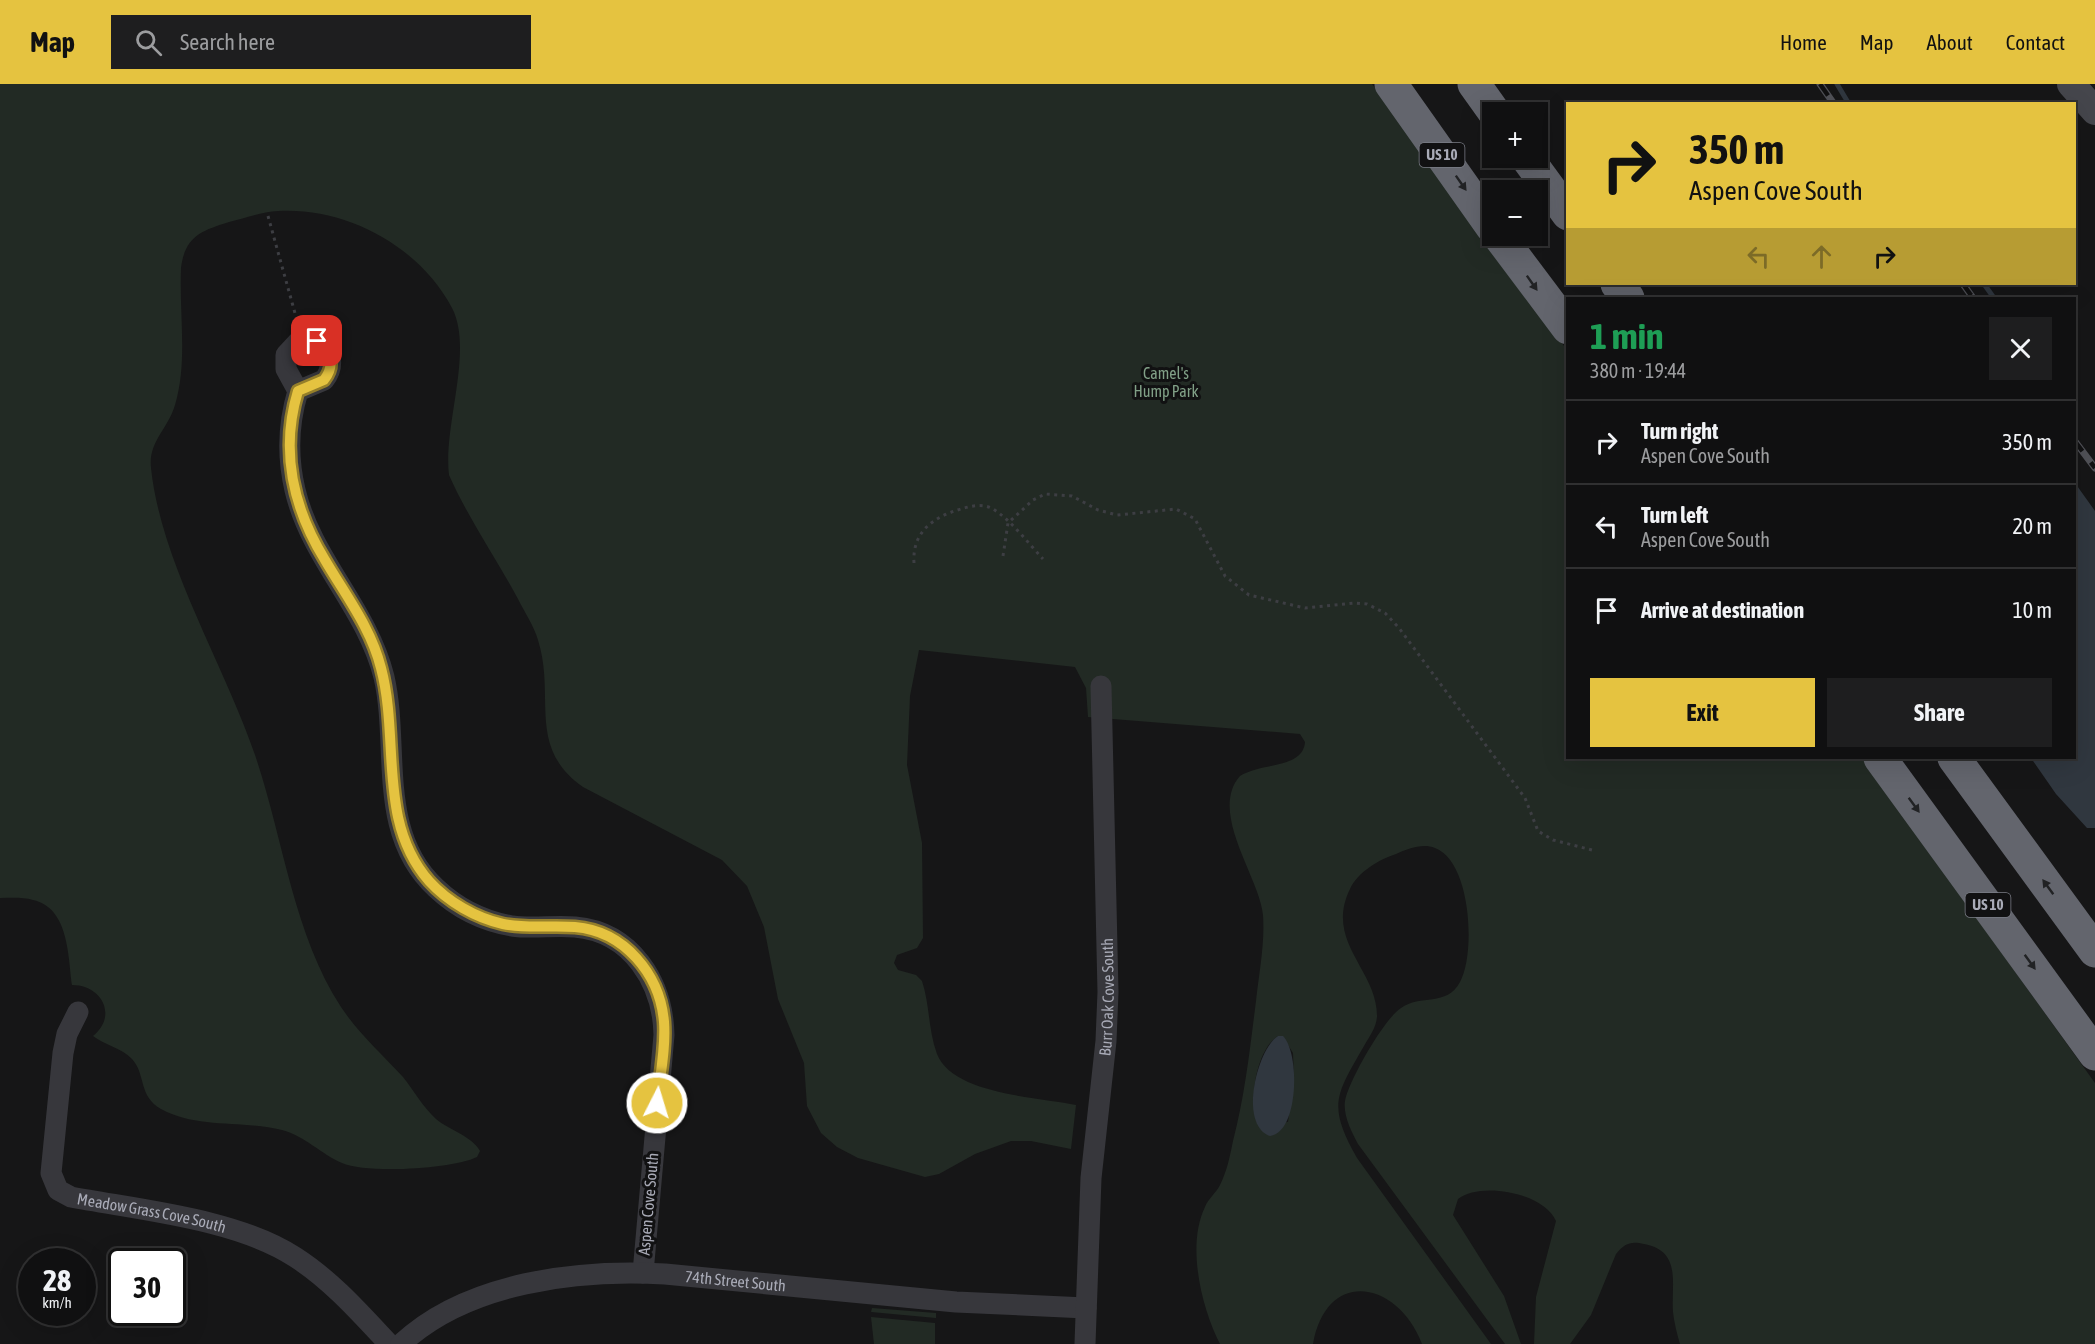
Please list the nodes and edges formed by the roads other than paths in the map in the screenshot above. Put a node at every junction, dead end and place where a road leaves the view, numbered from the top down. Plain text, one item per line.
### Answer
1 (1391, 84) edge
2 (1474, 84) edge
3 (2071, 84) edge
4 (1487, 102) edge
5 (2095, 111) edge
6 (1534, 168) edge
7 (1566, 211) edge
8 (1482, 213) edge
9 (1506, 246) edge
10 (1618, 285) edge
11 (1627, 297) edge
12 (1566, 325) edge
13 (298, 391) junction
14 (1101, 686) dead end
15 (1881, 759) edge
16 (1955, 759) edge
17 (2095, 951) edge
18 (78, 1012) dead end
19 (2095, 1053) edge
20 (643, 1273) junction
21 (1086, 1308) junction
22 (389, 1344) edge
23 (400, 1344) edge
24 (1084, 1344) edge

1 -> 8 highway, US 10
2 - 4 highway
3 - 5 street
6 - 7 highway
9 -> 12 highway
10 - 11 highway
13 - 13 street
13 - 20 street, Aspen Cove South
14 - 21 street, Burr Oak Cove South
15 -> 19 highway, US 10
17 -> 16 highway
18 - 22 street, Meadow Grass Cove South
20 - 21 street, 74th Street South
20 - 23 street, 74th Street South
21 - 24 street, Burr Oak Cove South

